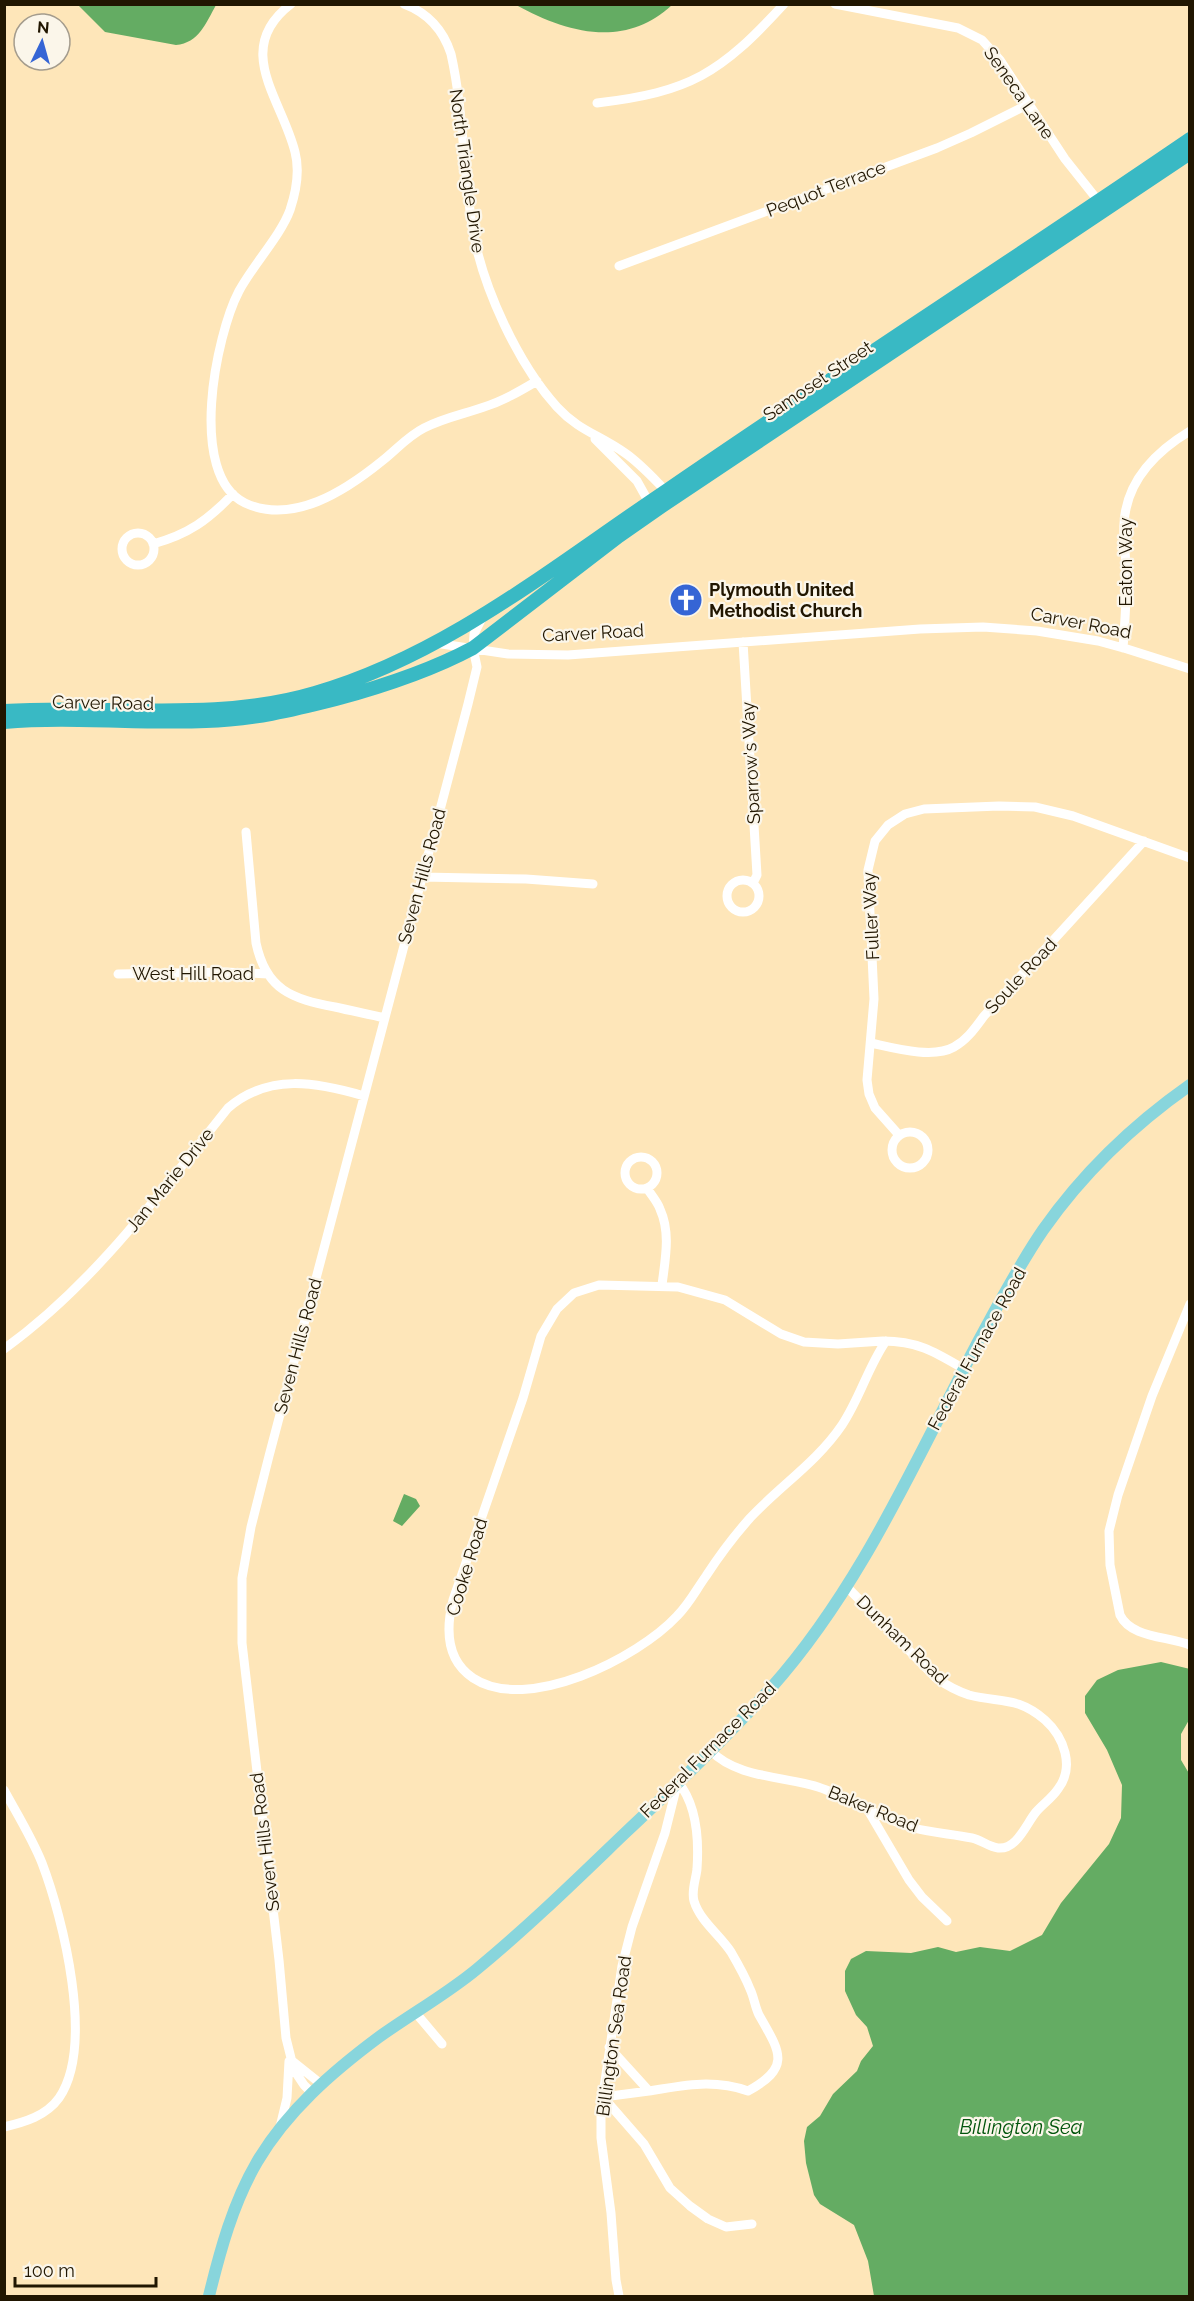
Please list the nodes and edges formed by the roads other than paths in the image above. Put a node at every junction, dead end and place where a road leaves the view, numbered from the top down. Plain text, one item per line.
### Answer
1 (291, 4) edge
2 (404, 4) edge
3 (784, 4) edge
4 (835, 4) edge
5 (597, 103) dead end
6 (1029, 104) junction
7 (1190, 139) edge
8 (1190, 153) edge
9 (1102, 206) junction
10 (619, 266) dead end
11 (537, 381) junction
12 (587, 431) junction
13 (1190, 431) edge
14 (233, 494) junction
15 (670, 495) junction
16 (651, 508) junction
17 (153, 544) dead end
18 (483, 616) junction
19 (743, 642) junction
20 (435, 643) junction
21 (473, 648) junction
22 (1123, 648) junction
23 (1190, 669) edge
24 (4, 711) edge
25 (4, 722) edge
26 (246, 832) dead end
27 (1144, 841) junction
28 (1190, 858) edge
29 (422, 877) junction
30 (753, 883) dead end
31 (593, 884) dead end
32 (118, 974) dead end
33 (268, 974) junction
34 (385, 1018) junction
35 (871, 1043) junction
36 (1190, 1085) edge
37 (364, 1096) junction
38 (899, 1136) junction
39 (647, 1188) dead end
40 (662, 1285) junction
41 (1190, 1304) edge
42 (886, 1341) junction
43 (4, 1349) edge
44 (964, 1370) junction
45 (846, 1586) junction
46 (1190, 1645) edge
47 (711, 1751) junction
48 (678, 1782) junction
49 (4, 1790) edge
50 (867, 1809) junction
51 (1028, 1823) joint
52 (947, 1921) dead end
53 (415, 2012) junction
54 (442, 2044) dead end
55 (609, 2047) junction
56 (290, 2058) junction
57 (317, 2089) junction
58 (649, 2091) junction
59 (603, 2097) junction
60 (4, 2127) edge
61 (279, 2130) junction
62 (752, 2224) dead end
63 (198, 2296) edge
64 (209, 2296) edge
65 (619, 2296) edge

1 - 14 street
2 - 11 street, North Triangle Drive
3 - 5 street
4 - 6 street, Seneca Lane
6 - 9 street, Seneca Lane
6 - 10 street, Pequot Terrace
7 - 9 highway, Samoset Street
8 - 9 highway, Samoset Street
9 - 15 highway, Samoset Street
11 - 12 street, North Triangle Drive
11 - 14 street
12 - 15 street, North Triangle Drive
12 - 16 street, North Triangle Drive
13 - 22 street, Eaton Way
14 - 17 street
15 - 16 highway, Samoset Street
16 - 18 highway, Samoset Street
16 - 21 highway, Samoset Street
18 - 20 highway, Carver Road
18 - 21 street, Seven Hills Road
19 - 21 street, Carver Road
19 - 22 street, Carver Road
19 - 30 street, Sparrow's Way
20 - 21 street
20 - 24 highway, Carver Road
21 - 25 highway, Carver Road
21 - 29 street, Seven Hills Road
22 - 23 street, Carver Road
26 - 33 street
27 - 28 street, Fuller Way
27 - 35 street, Soule Road
27 - 35 street, Fuller Way
29 - 31 street
29 - 34 street, Seven Hills Road
32 - 33 street, West Hill Road
33 - 34 street
34 - 37 street, Seven Hills Road
35 - 38 street, Fuller Way
36 - 44 main road, Federal Furnace Road
37 - 43 street, Jan Marie Drive
37 - 56 street, Seven Hills Road
38 - 38 street
39 - 40 street
40 - 42 street, Cooke Road
40 - 42 street, Cooke Road
41 - 46 street
42 - 44 street, Cooke Road
44 - 45 main road, Federal Furnace Road
45 - 47 main road, Federal Furnace Road
45 - 51 street, Dunham Road
47 - 48 main road, Federal Furnace Road
47 - 50 street, Baker Road
48 - 53 main road, Federal Furnace Road
48 - 55 street, Billington Sea Road
48 - 58 street
49 - 60 street
50 - 51 street, Baker Road
50 - 52 street
53 - 54 street
53 - 57 main road, Federal Furnace Road
55 - 58 street
55 - 59 street, Billington Sea Road
56 - 57 street, Seven Hills Road
56 - 61 street
57 - 61 main road, Federal Furnace Road
58 - 59 street
59 - 62 street
59 - 65 street, Billington Sea Road
61 - 64 main road, Federal Furnace Road
63 - 64 main road

